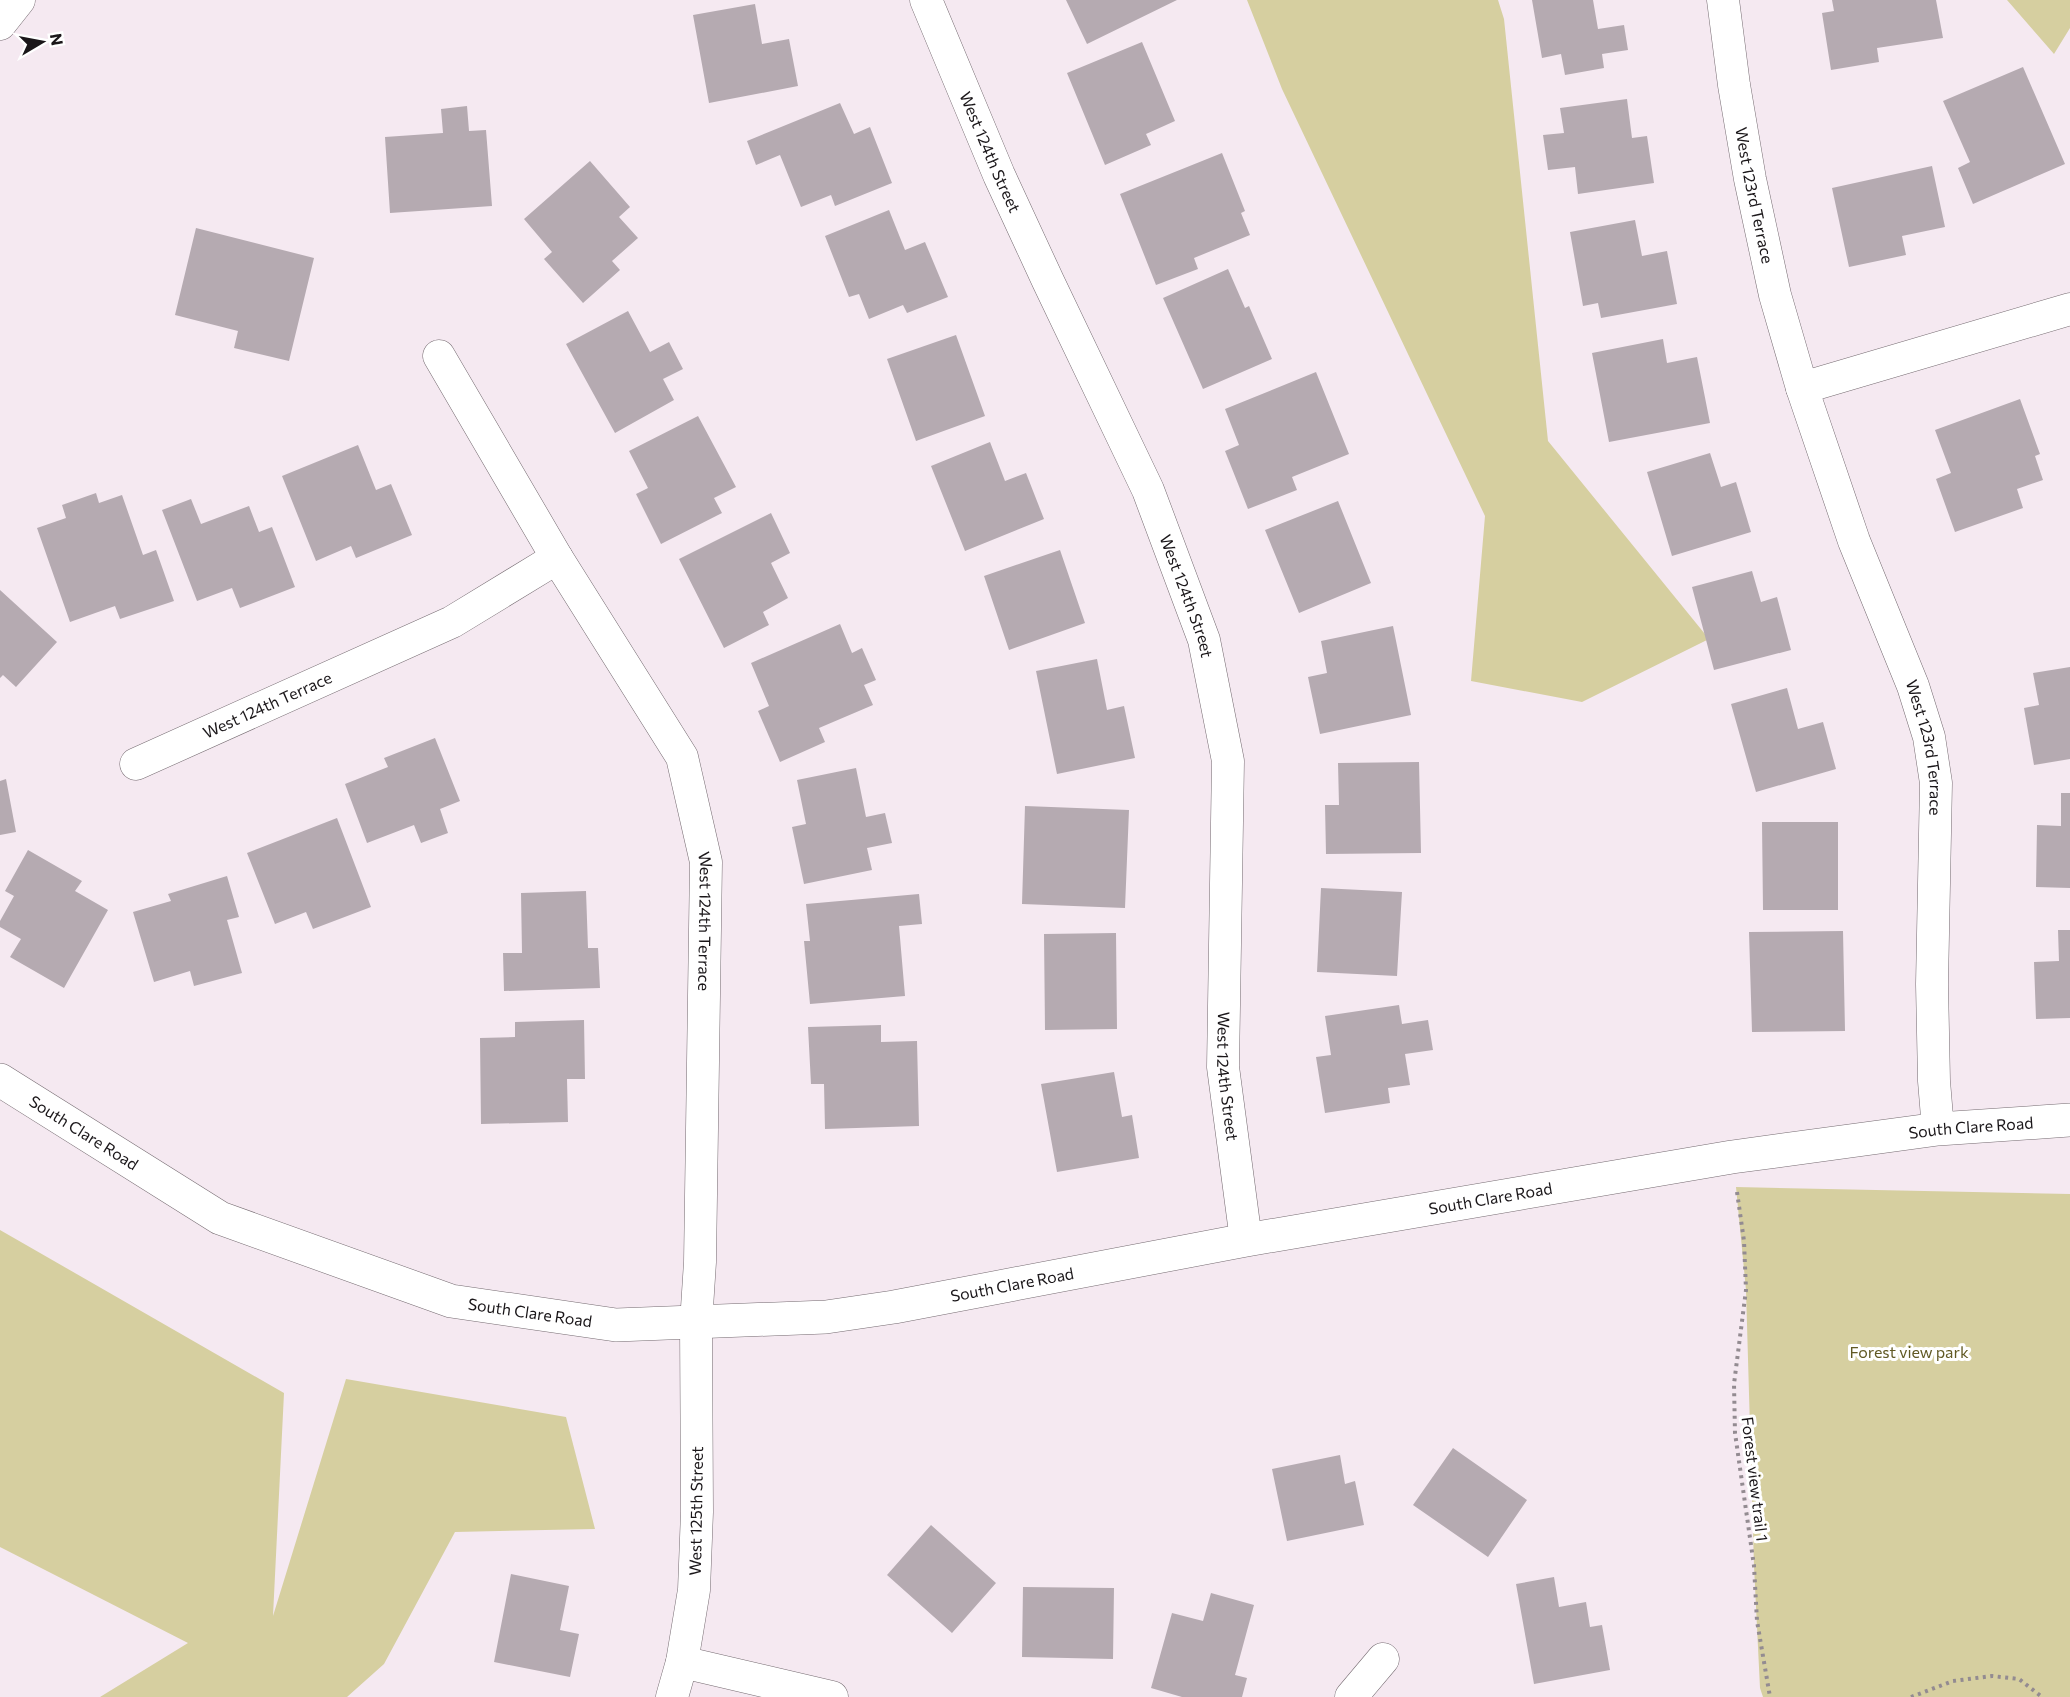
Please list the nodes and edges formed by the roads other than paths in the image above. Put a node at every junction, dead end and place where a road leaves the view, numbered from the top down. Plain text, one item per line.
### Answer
1 (19, 0) edge
2 (926, 0) edge
3 (1723, 0) edge
4 (0, 24) edge
5 (2070, 309) edge
6 (439, 356) dead end
7 (1802, 388) junction
8 (557, 558) junction
9 (136, 765) dead end
10 (0, 1080) edge
11 (2070, 1120) edge
12 (1938, 1129) junction
13 (1246, 1240) junction
14 (696, 1323) junction
15 (1383, 1659) dead end
16 (682, 1662) junction
17 (672, 1697) edge
18 (832, 1697) edge
19 (1352, 1697) edge

1 - 4 street
2 - 13 street, West 124th Street
3 - 7 street, West 123rd Terrace
5 - 7 street
6 - 8 street, West 124th Terrace
7 - 12 street, West 123rd Terrace
8 - 9 street, West 124th Terrace
8 - 14 street, West 124th Terrace
10 - 14 street, South Clare Road
11 - 12 street, South Clare Road
12 - 13 street, South Clare Road
13 - 14 street, South Clare Road
14 - 16 street, West 125th Street
15 - 19 street
16 - 17 street, West 125th Street
16 - 18 street

